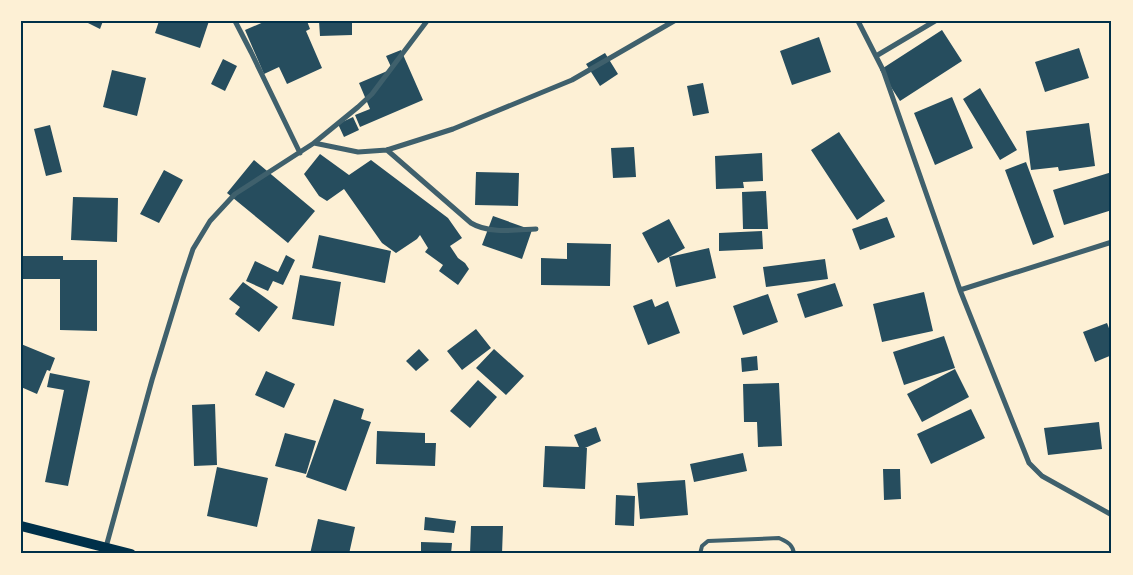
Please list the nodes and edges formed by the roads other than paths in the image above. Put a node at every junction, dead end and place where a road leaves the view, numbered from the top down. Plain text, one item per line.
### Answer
1 (235, 21) edge
2 (427, 21) edge
3 (674, 21) edge
4 (858, 21) edge
5 (935, 21) edge
6 (876, 56) junction
7 (314, 143) junction
8 (387, 150) junction
9 (300, 153) junction
10 (536, 229) dead end
11 (1112, 242) edge
12 (960, 290) junction
13 (1112, 515) edge
14 (21, 526) edge
15 (106, 547) junction
16 (131, 554) edge
17 (700, 554) edge
18 (794, 554) edge

1 - 9 street
2 - 7 street
3 - 8 street
4 - 6 street
5 - 6 street
6 - 12 street
7 - 8 street
7 - 9 street
8 - 10 street
9 - 15 street
11 - 12 street
12 - 13 street
14 - 15 main road
15 - 16 main road
17 - 18 lane

